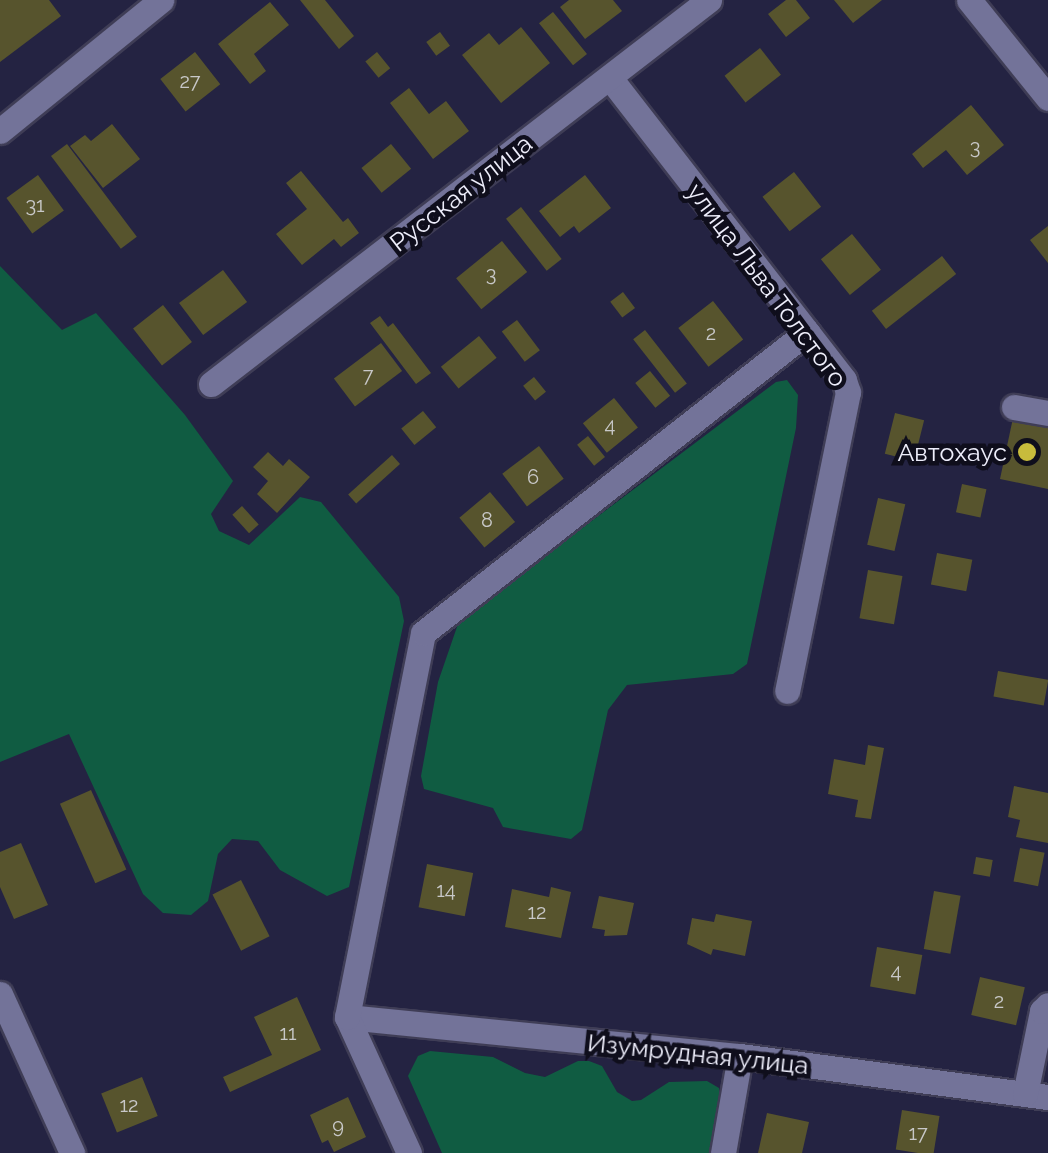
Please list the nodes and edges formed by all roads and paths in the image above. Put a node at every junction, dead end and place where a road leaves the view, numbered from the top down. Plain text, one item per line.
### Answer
1 (161, 0) edge
2 (709, 0) edge
3 (969, 0) edge
4 (610, 78) junction
5 (1048, 98) edge
6 (0, 131) edge
7 (806, 332) junction
8 (211, 384) dead end
9 (1014, 407) dead end
10 (1048, 414) edge
11 (786, 692) dead end
12 (0, 994) edge
13 (1048, 1005) edge
14 (347, 1017) junction
15 (740, 1056) junction
16 (1036, 1096) edge
17 (72, 1153) edge
18 (409, 1153) edge
19 (723, 1153) edge

1 - 6 street
2 - 4 street, Русская улица
3 - 5 street
4 - 7 street, улица Льва Толстого
4 - 8 street, Русская улица
7 - 11 street, улица Льва Толстого
7 - 14 street
9 - 10 street
12 - 17 street
13 - 16 street
14 - 15 street, Изумрудная улица
14 - 18 street
15 - 16 street, Изумрудная улица
15 - 19 street

